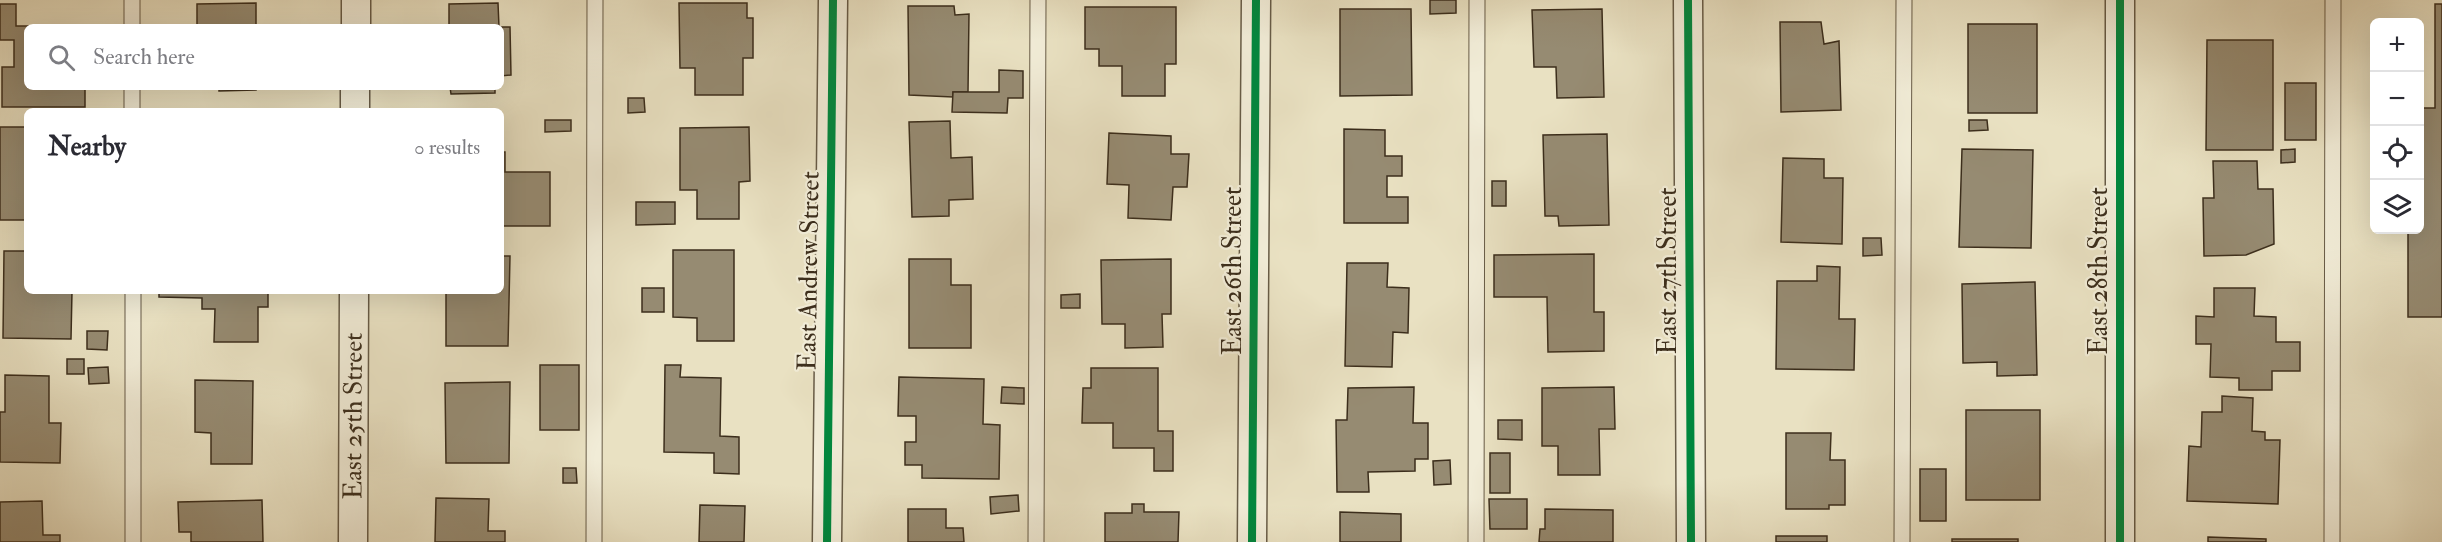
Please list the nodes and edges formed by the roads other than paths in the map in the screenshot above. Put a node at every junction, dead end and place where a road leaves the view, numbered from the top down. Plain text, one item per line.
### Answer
1 (132, 0) edge
2 (356, 0) edge
3 (594, 0) edge
4 (832, 0) edge
5 (1038, 0) edge
6 (1256, 0) edge
7 (1477, 0) edge
8 (1688, 0) edge
9 (1904, 0) edge
10 (2120, 0) edge
11 (2333, 0) edge
12 (132, 24) edge
13 (356, 24) edge
14 (132, 90) edge
15 (355, 90) edge
16 (132, 108) edge
17 (355, 108) edge
18 (133, 294) edge
19 (354, 294) edge
20 (133, 542) edge
21 (353, 542) edge
22 (594, 542) edge
23 (827, 542) edge
24 (1036, 542) edge
25 (1252, 542) edge
26 (1476, 542) edge
27 (1691, 542) edge
28 (1902, 542) edge
29 (2120, 542) edge
30 (2332, 542) edge

1 - 12 lane
2 - 13 street
3 - 22 lane
4 - 23 street, East Andrew Street
5 - 24 lane
6 - 25 street, East 26th Street
7 - 26 lane
8 - 27 street, East 27th Street
9 - 28 lane
10 - 29 street, East 28th Street
11 - 30 lane
14 - 16 lane
15 - 17 street
18 - 20 lane
19 - 21 street, East 25th Street

